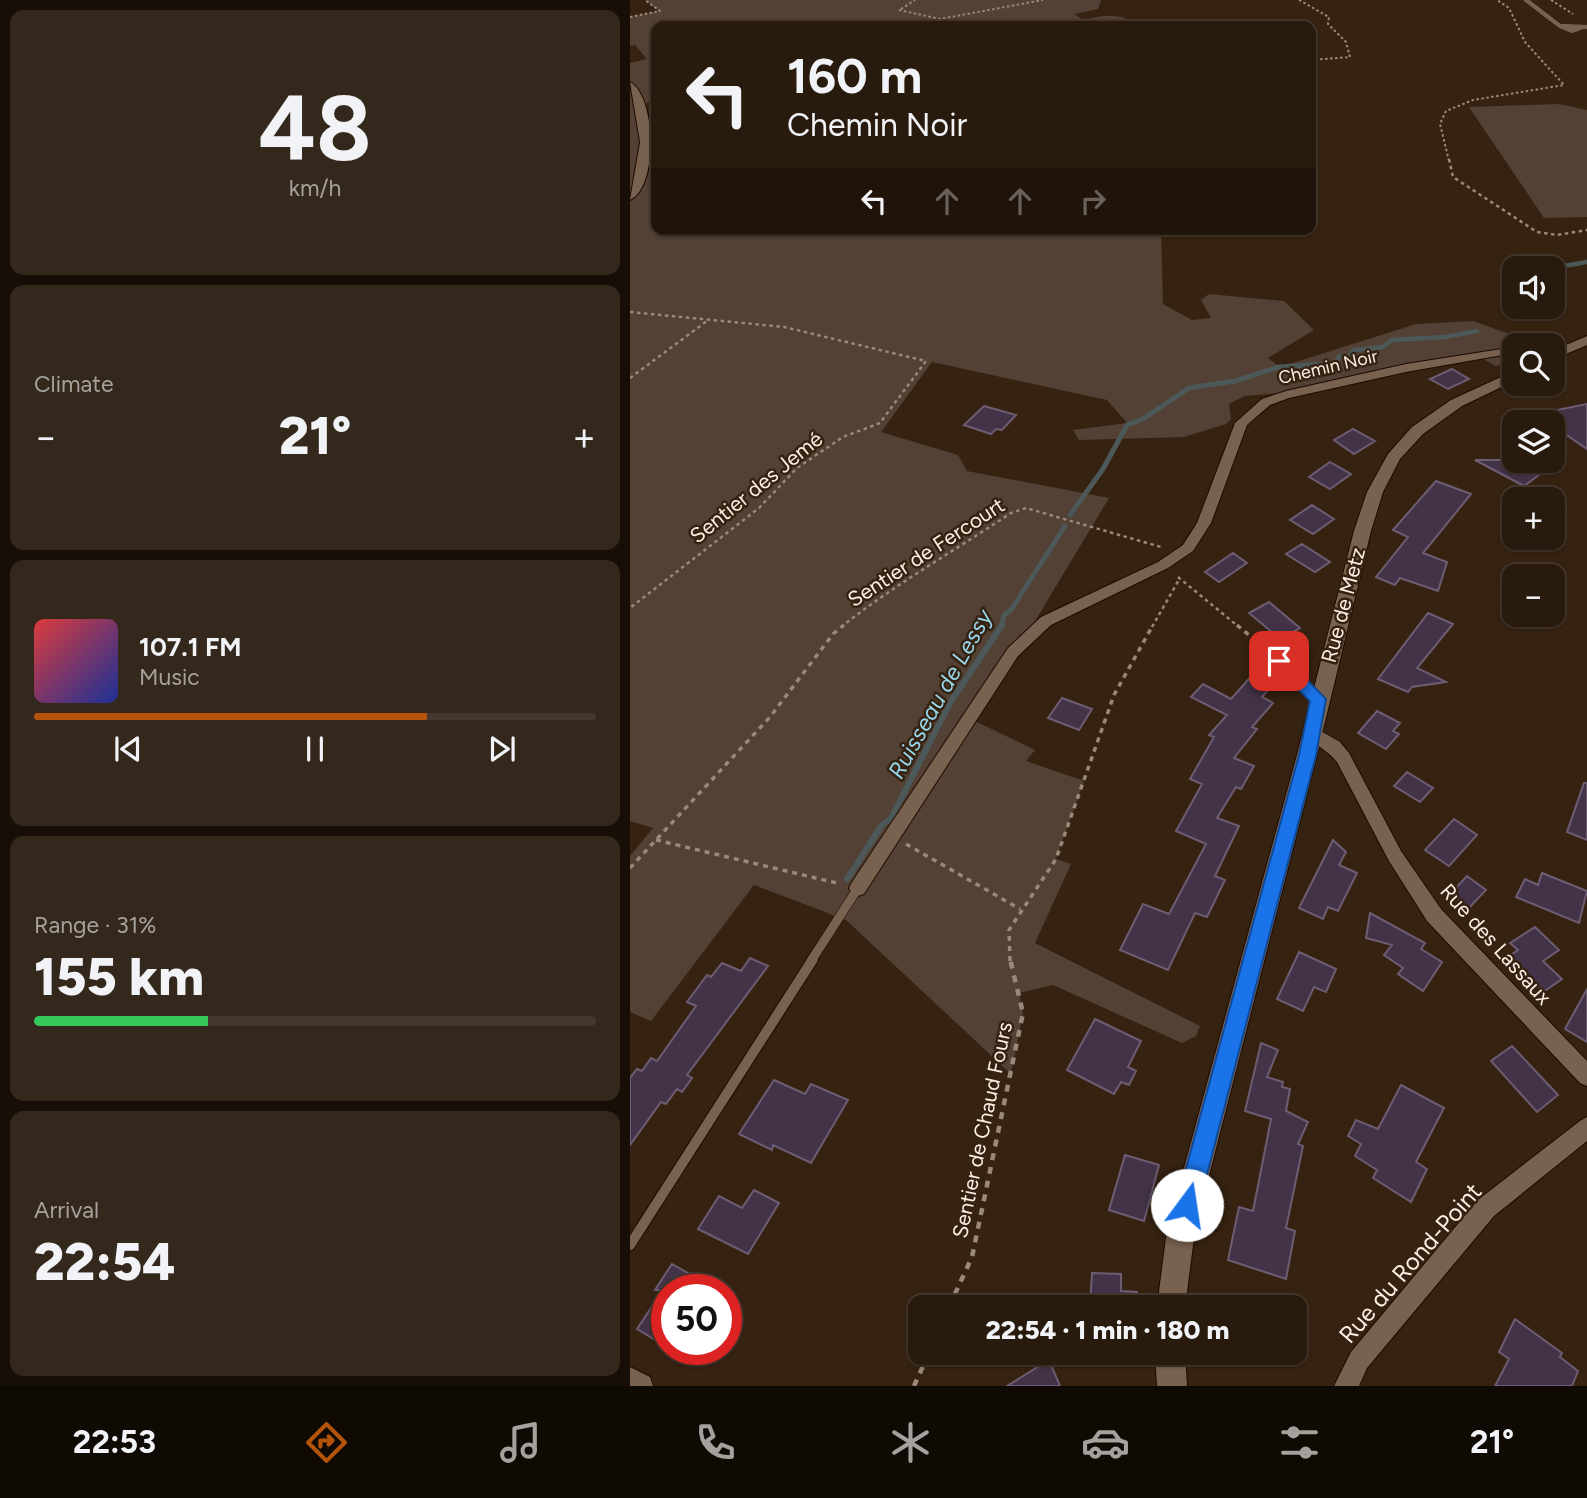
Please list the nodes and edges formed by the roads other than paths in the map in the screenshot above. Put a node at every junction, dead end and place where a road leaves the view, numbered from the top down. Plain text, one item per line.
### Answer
1 (1526, 0) edge
2 (1585, 27) edge
3 (630, 85) edge
4 (630, 196) edge
5 (1587, 341) edge
6 (1565, 350) edge
7 (1502, 352) edge
8 (1502, 381) edge
9 (1279, 661) road end
10 (1318, 699) junction
11 (1312, 732) junction
12 (859, 888) joint
13 (1587, 1076) edge
14 (1587, 1128) edge
15 (630, 1245) edge
16 (1173, 1295) edge
17 (1171, 1365) edge
18 (630, 1379) edge
19 (641, 1386) edge
20 (1172, 1386) edge
21 (1346, 1386) edge

1 - 2 lane
3 - 4 main road
5 - 6 main road
7 - 12 street, Chemin Noir
8 - 10 main road, Rue de Metz
9 - 10 lane
10 - 11 main road, Rue de Metz
11 - 13 street, Rue des Lassaux
11 - 16 main road, Rue de Metz
12 - 15 lane
14 - 21 street, Rue du Rond-Point
17 - 20 main road
18 - 19 street

